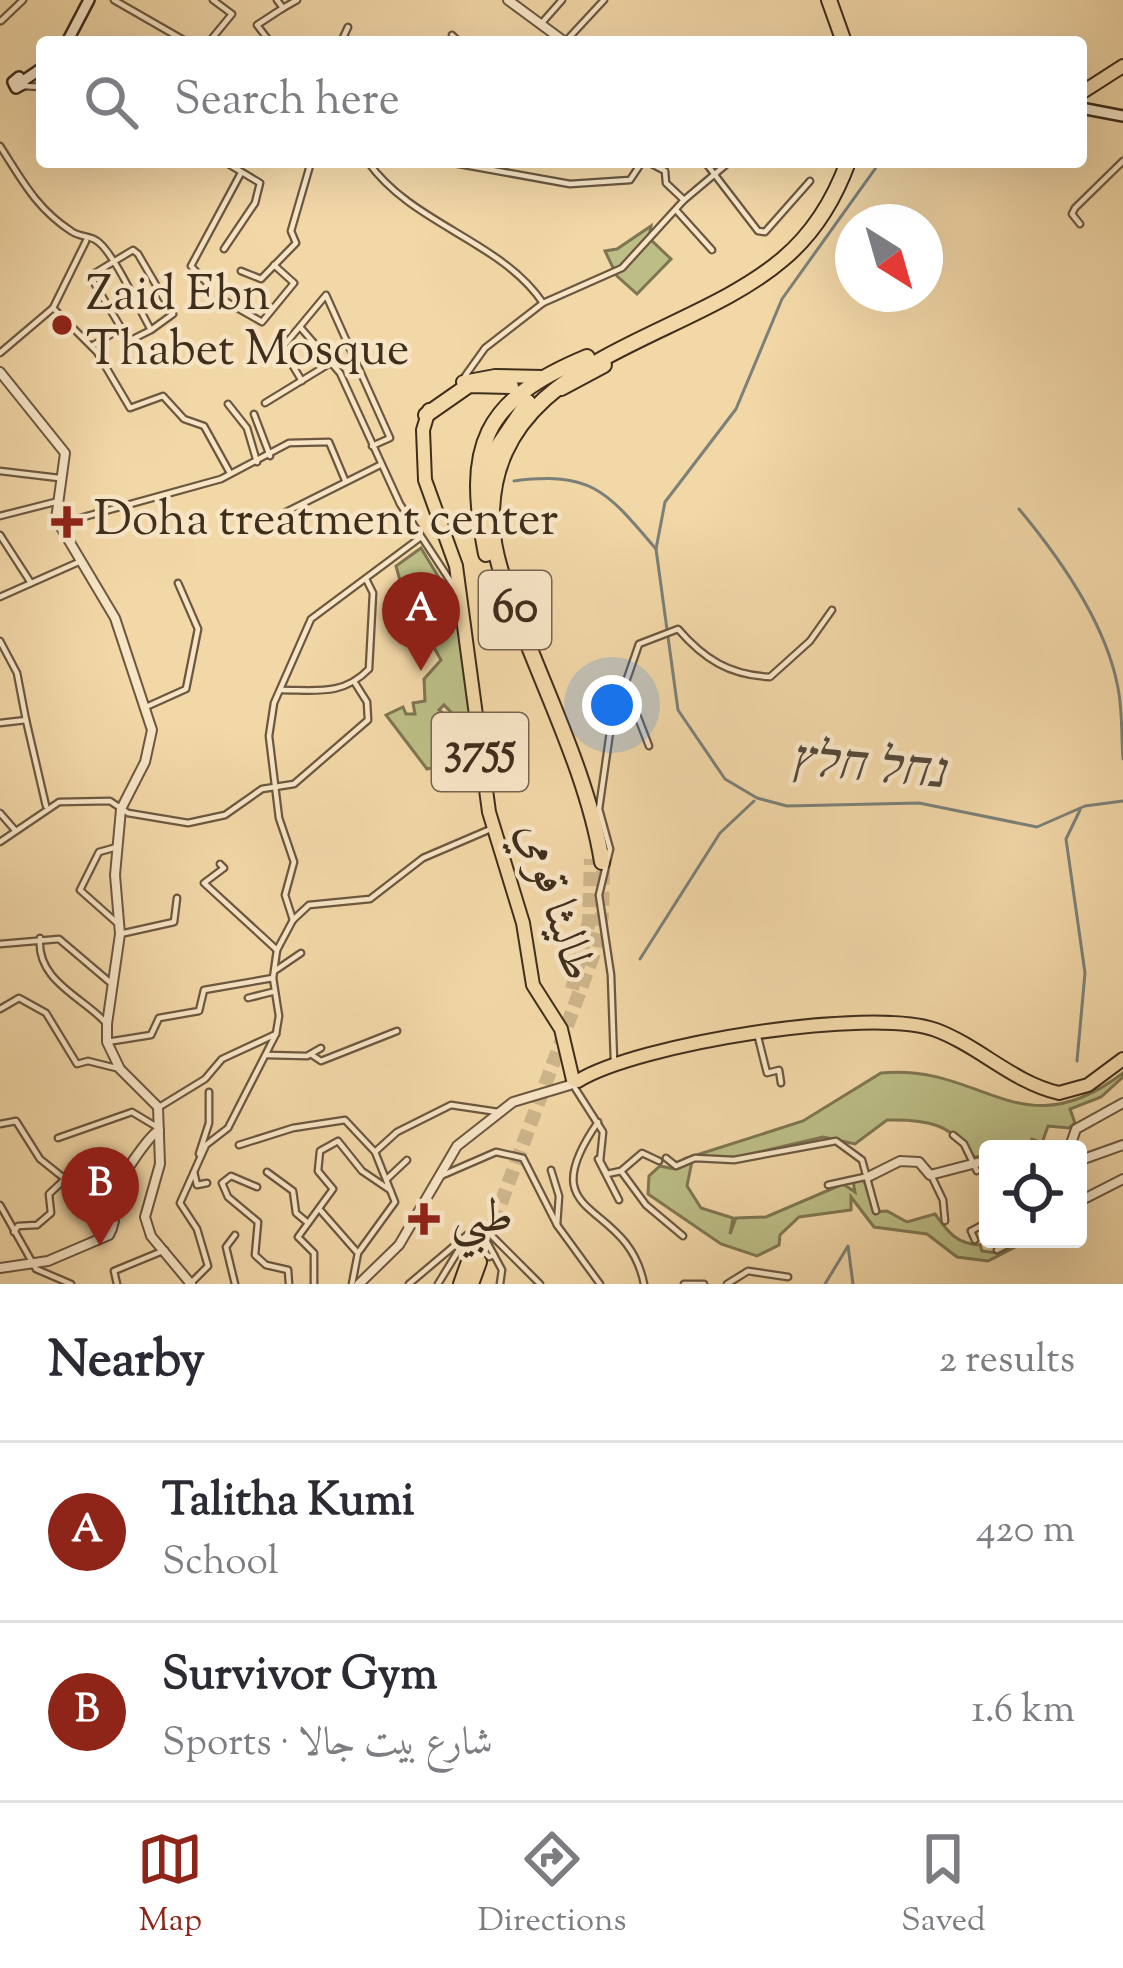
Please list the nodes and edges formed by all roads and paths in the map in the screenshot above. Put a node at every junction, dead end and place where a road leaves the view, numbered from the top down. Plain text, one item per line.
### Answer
1 (23, 0) edge
2 (89, 0) edge
3 (114, 0) edge
4 (213, 0) edge
5 (277, 0) edge
6 (298, 0) edge
7 (562, 0) edge
8 (604, 0) edge
9 (830, 0) edge
10 (839, 0) edge
11 (516, 2) edge
12 (283, 8) junction
13 (2, 21) edge
14 (540, 26) junction
15 (348, 27) dead end
16 (70, 36) edge
17 (177, 36) edge
18 (214, 36) edge
19 (265, 36) edge
20 (344, 36) edge
21 (554, 36) edge
22 (566, 36) edge
23 (848, 36) edge
24 (849, 36) edge
25 (1123, 66) edge
26 (36, 72) edge
27 (16, 86) joint
28 (36, 87) edge
29 (1087, 91) edge
30 (1087, 109) edge
31 (1123, 116) edge
32 (0, 146) edge
33 (1123, 161) edge
34 (234, 168) edge
35 (309, 168) edge
36 (374, 168) edge
37 (483, 168) edge
38 (515, 168) edge
39 (640, 168) edge
40 (658, 168) edge
41 (709, 168) edge
42 (722, 168) edge
43 (840, 168) edge
44 (842, 168) edge
45 (241, 173) junction
46 (512, 173) junction
47 (713, 174) junction
48 (810, 182) dead end
49 (684, 200) junction
50 (675, 210) junction
51 (1080, 224) dead end
52 (87, 238) junction
53 (224, 249) dead end
54 (712, 250) dead end
55 (111, 262) junction
56 (274, 265) junction
57 (241, 271) dead end
58 (207, 283) dead end
59 (225, 301) dead end
60 (542, 302) junction
61 (53, 308) junction
62 (678, 322) junction
63 (300, 327) junction
64 (120, 329) junction
65 (151, 330) junction
66 (92, 346) junction
67 (0, 352) edge
68 (587, 358) junction
69 (332, 362) junction
70 (569, 369) junction
71 (0, 373) edge
72 (365, 380) junction
73 (302, 381) junction
74 (464, 382) junction
75 (349, 388) junction
76 (561, 388) dead end
77 (512, 389) junction
78 (228, 404) dead end
79 (266, 404) dead end
80 (254, 414) dead end
81 (426, 415) junction
82 (372, 446) junction
83 (270, 456) junction
84 (490, 458) junction
85 (257, 463) junction
86 (380, 466) junction
87 (0, 471) edge
88 (231, 475) junction
89 (65, 478) junction
90 (345, 480) junction
91 (55, 502) junction
92 (286, 512) dead end
93 (0, 517) edge
94 (59, 525) junction
95 (0, 535) edge
96 (422, 537) junction
97 (81, 561) junction
98 (366, 579) junction
99 (31, 583) junction
100 (178, 583) dead end
101 (461, 596) junction
102 (0, 597) edge
103 (832, 610) dead end
104 (0, 641) edge
105 (355, 683) junction
106 (626, 684) junction
107 (281, 689) junction
108 (145, 707) junction
109 (26, 720) junction
110 (0, 723) edge
111 (649, 746) dead end
112 (278, 787) junction
113 (46, 806) junction
114 (121, 809) junction
115 (0, 813) edge
116 (493, 828) junction
117 (14, 829) junction
118 (0, 842) edge
119 (117, 847) junction
120 (596, 860) tunnel mouth
121 (220, 864) dead end
122 (177, 898) dead end
123 (293, 920) junction
124 (120, 932) junction
125 (40, 938) junction
126 (0, 944) edge
127 (278, 950) junction
128 (301, 953) dead end
129 (273, 974) junction
130 (112, 984) junction
131 (272, 992) junction
132 (0, 994) edge
133 (248, 998) dead end
134 (7, 1003) junction
135 (0, 1009) edge
136 (106, 1024) junction
137 (398, 1031) dead end
138 (757, 1032) junction
139 (276, 1034) junction
140 (107, 1042) junction
141 (321, 1048) dead end
142 (267, 1055) junction
143 (312, 1055) junction
144 (1123, 1059) edge
145 (614, 1061) junction
146 (120, 1069) junction
147 (782, 1083) dead end
148 (574, 1084) junction
149 (209, 1092) dead end
150 (1123, 1103) edge
151 (158, 1107) junction
152 (498, 1112) junction
153 (598, 1122) junction
154 (0, 1124) edge
155 (160, 1129) junction
156 (953, 1135) dead end
157 (58, 1138) dead end
158 (1072, 1140) edge
159 (239, 1145) dead end
160 (1123, 1145) edge
161 (868, 1146) dead end
162 (375, 1152) junction
163 (856, 1152) junction
164 (602, 1155) junction
165 (1087, 1158) edge
166 (200, 1160) junction
167 (407, 1160) dead end
168 (973, 1161) junction
169 (979, 1161) edge
170 (551, 1170) dead end
171 (621, 1171) junction
172 (194, 1172) junction
173 (267, 1172) dead end
174 (977, 1172) dead end
175 (931, 1174) junction
176 (870, 1176) junction
177 (65, 1177) junction
178 (388, 1178) junction
179 (1123, 1179) edge
180 (118, 1180) junction
181 (207, 1183) dead end
182 (828, 1185) dead end
183 (257, 1187) dead end
184 (390, 1190) junction
185 (432, 1193) junction
186 (1087, 1197) edge
187 (620, 1200) dead end
188 (0, 1205) edge
189 (321, 1211) junction
190 (876, 1211) dead end
191 (945, 1220) dead end
192 (308, 1223) junction
193 (557, 1225) junction
194 (979, 1226) edge
195 (481, 1231) junction
196 (14, 1232) junction
197 (235, 1235) dead end
198 (683, 1236) dead end
199 (975, 1240) dead end
200 (1001, 1248) edge
201 (165, 1250) junction
202 (997, 1250) dead end
203 (358, 1253) junction
204 (494, 1255) junction
205 (31, 1264) junction
206 (0, 1268) edge
207 (788, 1277) dead end
208 (71, 1284) edge
209 (117, 1284) edge
210 (190, 1284) edge
211 (235, 1284) edge
212 (289, 1284) edge
213 (314, 1284) edge
214 (356, 1284) edge
215 (409, 1284) edge
216 (438, 1284) edge
217 (461, 1284) edge
218 (471, 1284) edge
219 (500, 1284) edge
220 (540, 1284) edge
221 (600, 1284) edge
222 (644, 1284) edge
223 (684, 1284) edge
224 (704, 1284) edge
225 (727, 1284) edge

1 - 13 street
2 - 16 main road
3 - 17 street
4 - 18 street
5 - 12 street
6 - 12 street
7 - 14 street
8 - 22 street
9 - 23 highway
10 - 24 highway
11 - 14 street
12 - 19 street
14 - 21 street
15 - 20 street
25 - 29 main road
26 - 27 main road
27 - 28 street
30 - 31 main road
32 - 52 street
33 - 51 street
34 - 45 street
35 - 56 street
36 - 60 street
37 - 46 street
38 - 46 street
39 - 46 street
40 - 49 street
41 - 47 street
42 - 47 street
43 - 68 highway, 60
44 - 62 highway, 60
45 - 53 street
45 - 58 street
47 - 48 street
47 - 49 street
49 - 50 street
50 - 54 street
50 - 60 street
52 - 55 street
52 - 61 street
55 - 64 street
55 - 65 street
55 - 65 street
56 - 57 street
56 - 59 street
60 - 74 street
61 - 66 street
61 - 67 street
62 - 70 highway, 60
62 - 76 highway
63 - 69 street
63 - 72 street
63 - 73 street
64 - 65 street
64 - 66 street
66 - 88 street
68 - 70 highway, 60
68 - 84 highway, 60
69 - 73 street
69 - 75 street
70 - 77 highway, 60
70 - 77 main road
70 - 84 highway, 60
71 - 89 street
72 - 75 street
72 - 82 street
73 - 79 street
74 - 77 main road
74 - 81 main road
75 - 82 street
77 - 81 highway
77 - 84 highway, 60
78 - 85 street
80 - 83 street
81 - 101 main road, طاليثا قومي / 3755
82 - 86 street
83 - 85 street
83 - 90 street
84 - 120 highway, 60
85 - 88 street
86 - 90 street
86 - 96 street
87 - 89 street
88 - 94 street
89 - 91 street
90 - 92 street
91 - 93 street
91 - 94 street
94 - 97 street
95 - 99 street
96 - 98 street
96 - 101 street
97 - 99 street
97 - 108 street
98 - 105 street
98 - 107 street
99 - 102 street
100 - 108 street
101 - 116 main road, طاليثا قومي / 3755
103 - 106 street
104 - 109 street
105 - 107 street
105 - 112 street
106 - 111 street
106 - 145 street
107 - 112 street
108 - 114 street
109 - 110 street
109 - 113 street
112 - 114 street
112 - 123 street
113 - 114 street
113 - 117 street
114 - 119 street
115 - 117 street
116 - 123 street
116 - 148 main road, طاليثا قومي / 3755
117 - 118 street
119 - 124 street
119 - 124 street
121 - 127 street
122 - 124 street
123 - 127 street
124 - 130 street
125 - 126 street
125 - 130 street
125 - 136 street
127 - 129 street
128 - 129 street
129 - 131 street
129 - 140 street
130 - 136 street
131 - 133 street
131 - 139 street
132 - 134 street
134 - 135 street
134 - 146 street
136 - 140 street
137 - 143 street
138 - 144 main road
138 - 145 main road
138 - 147 street
139 - 142 street
139 - 151 street
140 - 146 street
141 - 143 street
142 - 143 street
142 - 166 street
145 - 148 main road
146 - 151 street
148 - 152 street
148 - 153 street
149 - 166 street
150 - 158 street
151 - 155 street
152 - 162 street
152 - 185 street
153 - 164 street
153 - 222 street
154 - 177 street
155 - 157 street
155 - 180 street
155 - 201 street
156 - 168 street
159 - 162 street
160 - 165 street
161 - 163 street
162 - 178 street
163 - 171 street
163 - 176 street
164 - 171 street
164 - 187 street
166 - 172 street
167 - 178 street
168 - 169 street
168 - 174 street
168 - 175 street
170 - 193 street
171 - 198 street
172 - 181 street
172 - 210 street
173 - 192 street
175 - 176 street
175 - 191 street
176 - 182 street
176 - 190 street
177 - 180 street
177 - 196 street
178 - 184 street
179 - 186 street
180 - 205 street
183 - 212 street
184 - 189 street
184 - 203 street
185 - 193 street
185 - 214 street
188 - 196 street
189 - 192 street
189 - 203 street
192 - 213 street
193 - 221 street
194 - 199 street
195 - 204 street
195 - 215 street
195 - 220 street
196 - 205 street
197 - 211 street
200 - 202 street
201 - 209 street
201 - 210 street
203 - 214 street
204 - 216 street
204 - 219 street
205 - 206 street
205 - 208 street
207 - 225 street
217 - 218 highway
223 - 224 street

